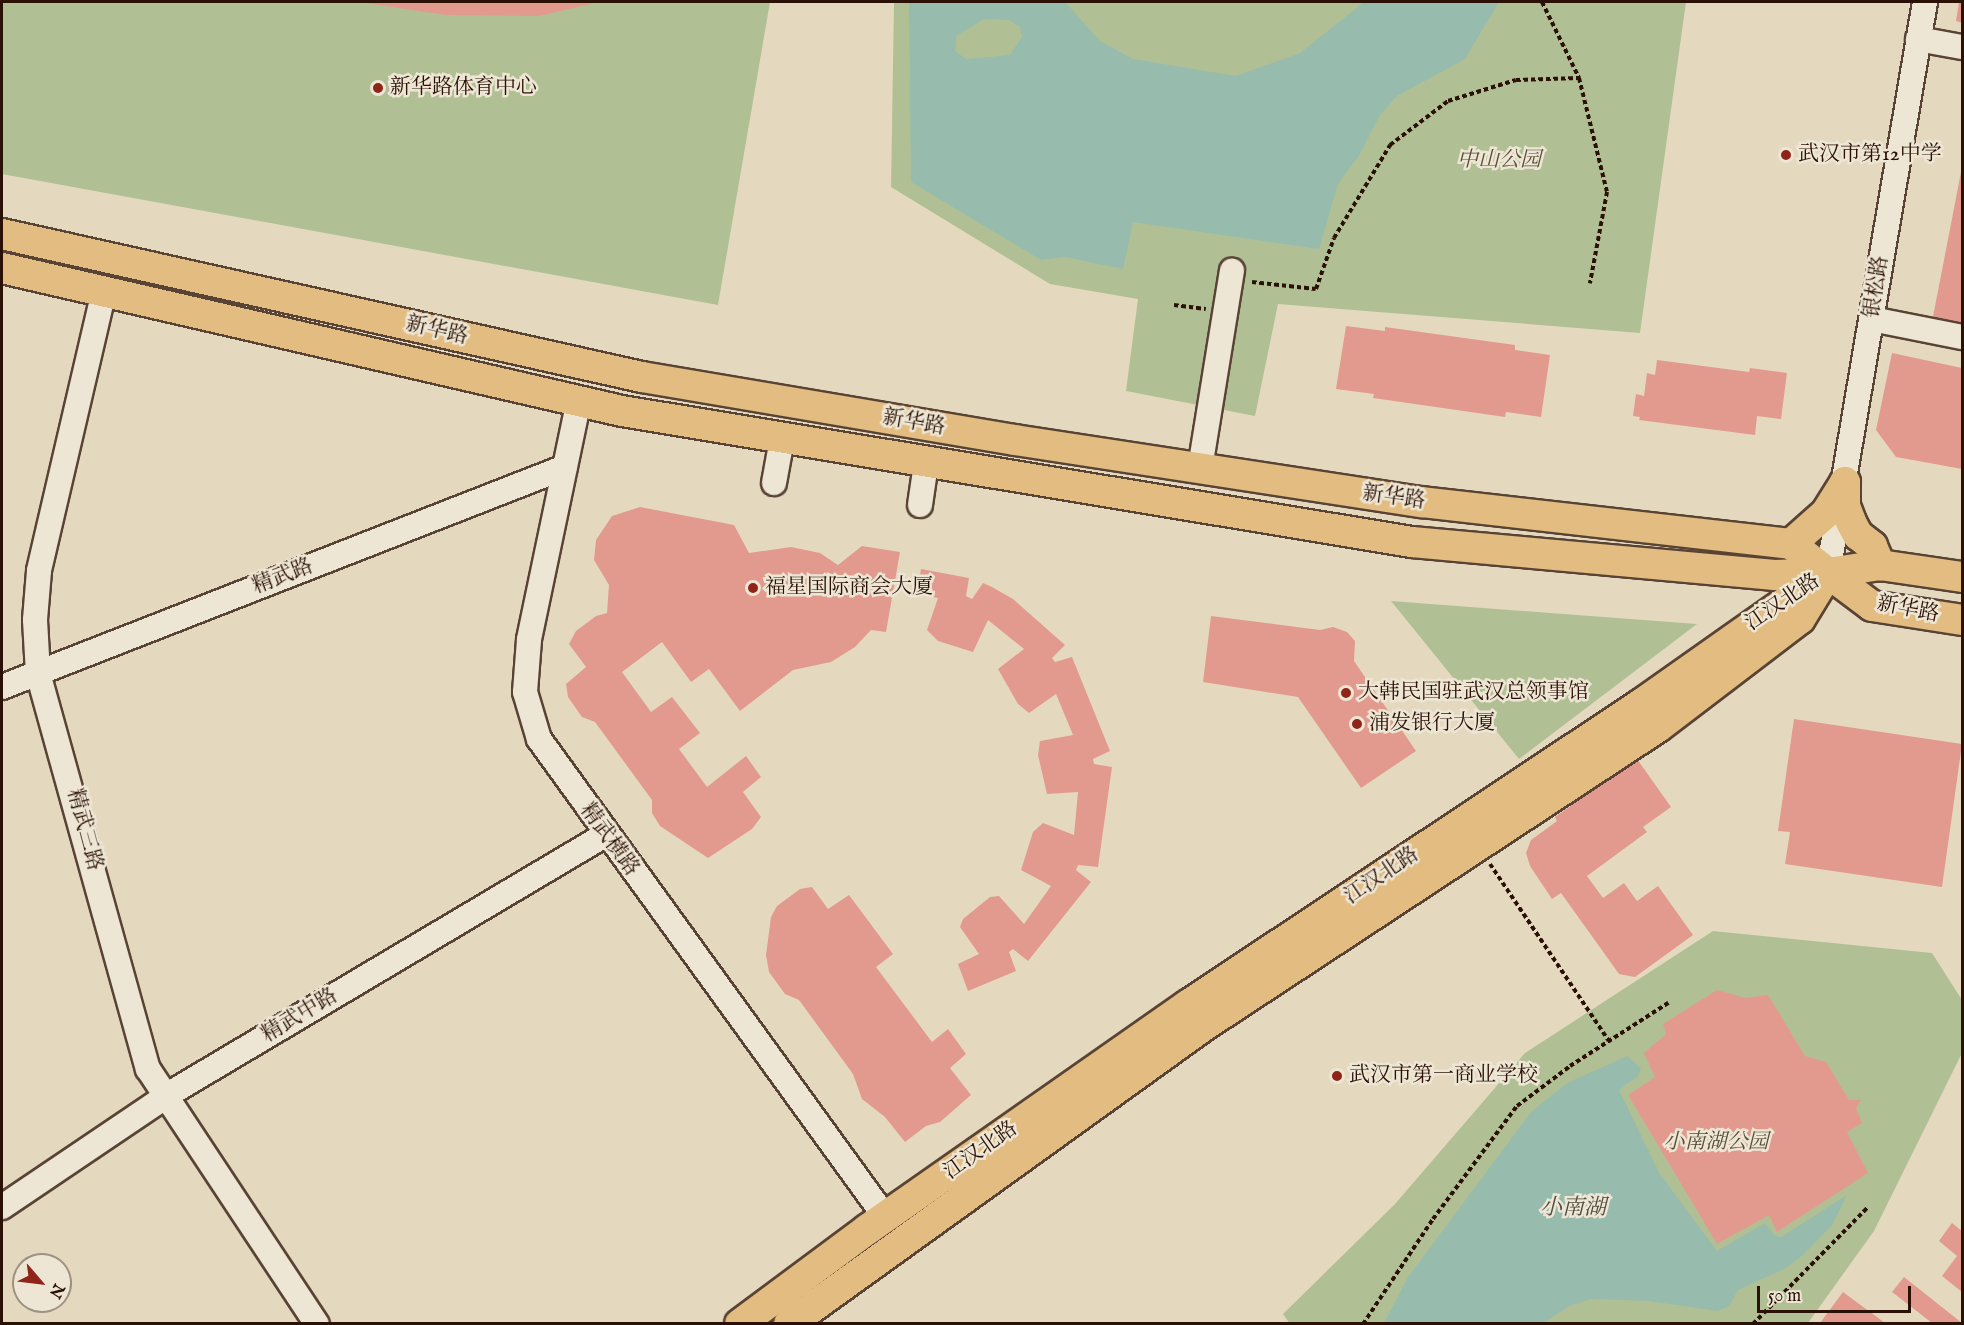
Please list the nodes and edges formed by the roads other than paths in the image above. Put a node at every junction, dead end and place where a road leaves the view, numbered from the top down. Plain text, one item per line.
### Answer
1 (1924, 2) edge
2 (1918, 39) junction
3 (1962, 47) edge
4 (2, 234) edge
5 (2, 268) edge
6 (1232, 271) dead end
7 (104, 291) junction
8 (1872, 319) junction
9 (1962, 337) edge
10 (579, 400) junction
11 (782, 439) junction
12 (926, 464) junction
13 (565, 466) junction
14 (1200, 468) junction
15 (1845, 482) junction
16 (774, 483) dead end
17 (920, 505) dead end
18 (1791, 544) junction
19 (1880, 565) junction
20 (1828, 573) junction
21 (1775, 575) junction
22 (1962, 577) edge
23 (1872, 606) junction
24 (1788, 613) junction
25 (1962, 620) edge
26 (38, 673) junction
27 (2, 687) edge
28 (605, 835) junction
29 (165, 1098) junction
30 (2, 1207) edge
31 (886, 1218) junction
32 (317, 1323) edge
33 (741, 1323) edge
34 (789, 1323) edge

1 - 2 street, 银松路
2 - 3 street
2 - 8 street, 银松路
4 - 14 main road, 新华路
5 - 7 main road, 新华路
6 - 14 street
7 - 10 main road, 新华路
7 - 26 street, 精武三路
8 - 9 street
8 - 15 street, 银松路
10 - 11 main road, 新华路
10 - 13 street, 精武横路
11 - 12 main road, 新华路
11 - 16 street
12 - 17 street
12 - 21 main road, 新华路
13 - 26 street, 精武路
13 - 28 street, 精武横路
14 - 18 main road, 新华路
15 - 18 main road
15 - 19 main road
15 - 20 street, 银松路
18 - 20 main road, 新华路
19 - 20 main road, 新华路
19 - 22 main road, 新华路
20 - 21 main road, 新华路
20 - 23 main road, 新华路
20 - 24 main road, 江汉北路
21 - 24 main road
23 - 24 main road
23 - 25 main road, 新华路
24 - 31 main road, 江汉北路
24 - 34 main road, 江汉北路
26 - 27 street, 精武路
26 - 29 street, 精武三路
28 - 29 street, 精武中路
28 - 31 street, 精武横路
29 - 30 street, 精武中路
29 - 32 street, 精武三路
31 - 33 main road, 江汉北路

